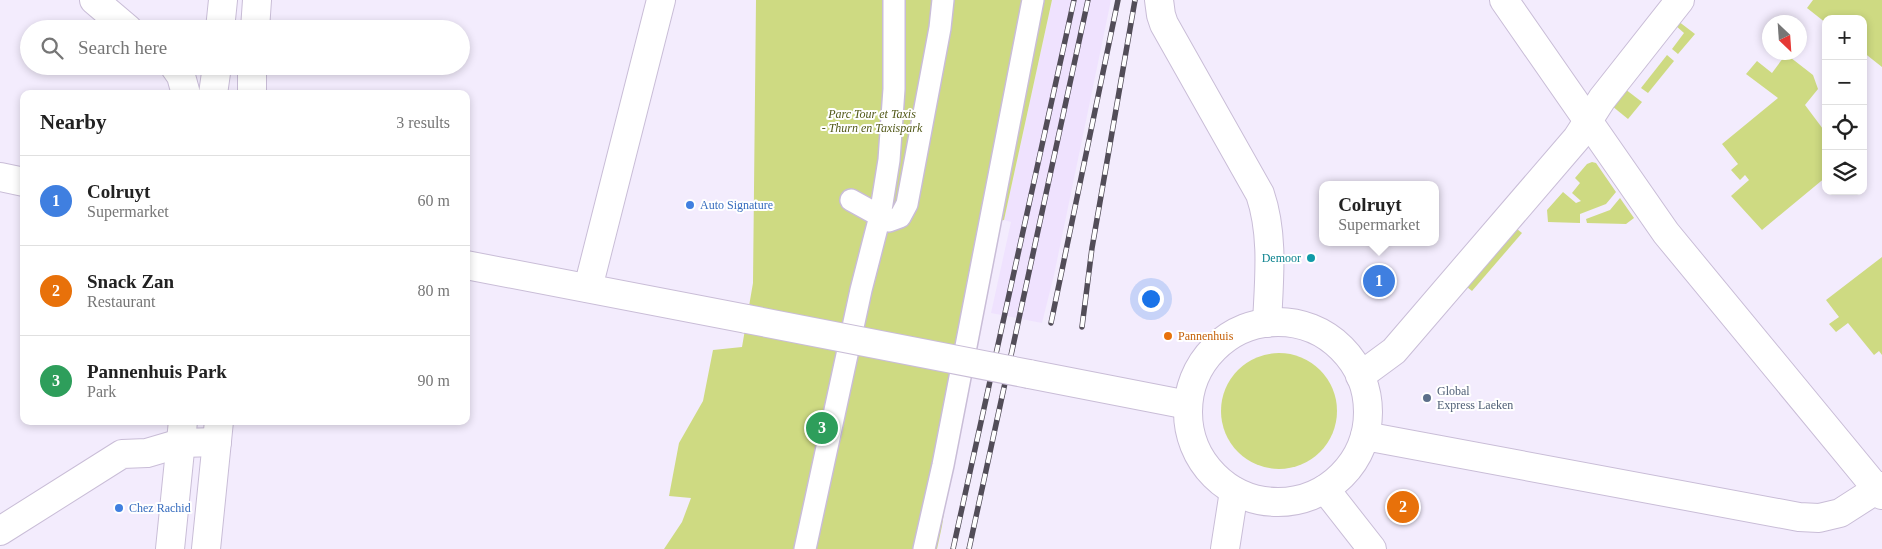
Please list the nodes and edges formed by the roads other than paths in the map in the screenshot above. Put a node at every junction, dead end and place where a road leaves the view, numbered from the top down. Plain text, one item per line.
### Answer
1 (94, 0) edge
2 (223, 0) edge
3 (257, 0) edge
4 (661, 0) edge
5 (894, 0) edge
6 (943, 0) edge
7 (1033, 0) edge
8 (1160, 0) edge
9 (1504, 0) edge
10 (1680, 0) edge
11 (117, 20) edge
12 (221, 20) edge
13 (255, 20) edge
14 (179, 75) edge
15 (216, 75) edge
16 (252, 75) edge
17 (185, 90) edge
18 (214, 90) edge
19 (252, 90) edge
20 (1588, 121) junction
21 (0, 177) edge
22 (20, 181) edge
23 (851, 200) dead end
24 (880, 216) junction
25 (470, 265) edge
26 (588, 288) junction
27 (1268, 323) junction
28 (1360, 376) junction
29 (1188, 405) junction
30 (182, 432) edge
31 (218, 432) edge
32 (1365, 436) junction
33 (1325, 489) junction
34 (1880, 490) edge
35 (1234, 491) junction
36 (0, 531) edge
37 (170, 549) edge
38 (206, 549) edge
39 (805, 549) edge
40 (924, 549) edge
41 (1225, 549) edge
42 (1372, 549) edge

1 - 11 street
2 - 12 street
3 - 13 street
4 - 26 street
5 - 24 street
6 - 24 street
7 - 40 street
8 - 27 street
9 - 20 street
10 - 20 street
14 - 17 street
15 - 18 street
16 - 19 street
20 - 28 street
20 - 34 street
21 - 22 street
23 - 24 street
24 - 39 street
25 - 26 street
26 - 29 street, bridge
27 - 28 street
27 - 29 street
28 - 32 street
29 - 35 street
30 - 31 street
30 - 36 street
30 - 37 street
31 - 38 street
32 - 33 street
32 - 34 street
33 - 35 street
33 - 42 street
35 - 41 street

